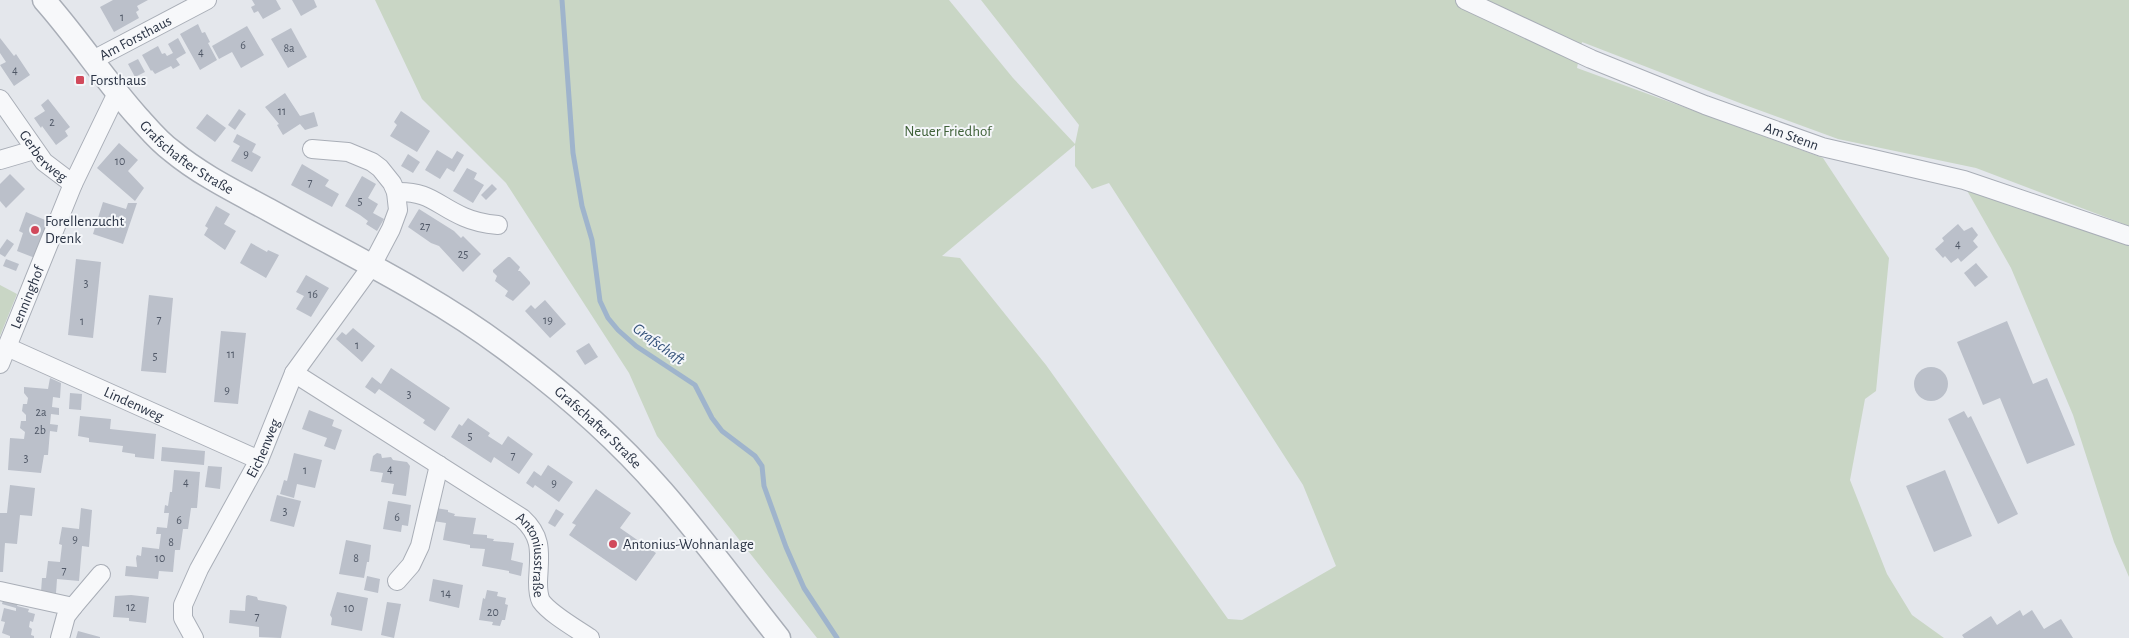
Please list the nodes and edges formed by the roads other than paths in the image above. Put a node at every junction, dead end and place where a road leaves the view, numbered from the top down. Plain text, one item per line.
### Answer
1 (44, 0) edge
2 (207, 0) edge
3 (1466, 0) edge
4 (91, 61) junction
5 (116, 93) junction
6 (0, 99) edge
7 (312, 149) dead end
8 (34, 150) junction
9 (0, 160) edge
10 (73, 184) junction
11 (396, 192) junction
12 (498, 225) dead end
13 (2129, 236) edge
14 (371, 267) junction
15 (7, 347) junction
16 (0, 364) edge
17 (294, 373) junction
18 (260, 460) junction
19 (439, 465) junction
20 (101, 574) dead end
21 (397, 581) dead end
22 (0, 591) edge
23 (72, 606) junction
24 (60, 638) edge
25 (194, 638) edge
26 (590, 638) edge
27 (779, 638) edge

1 - 4 street, Grafschafter Straße
2 - 4 street, Am Forsthaus
3 - 13 street, Am Stenn
4 - 5 street, Grafschafter Straße
5 - 10 street, Lenninghof
5 - 14 street, Grafschafter Straße
6 - 8 street, Gerberweg
7 - 11 street
8 - 9 street
8 - 10 street, Gerberweg
10 - 15 street, Lenninghof
11 - 12 street
11 - 14 street
14 - 17 street, Eichenweg
14 - 27 street, Grafschafter Straße
15 - 16 street, Lenninghof
15 - 18 street, Lindenweg
17 - 18 street, Eichenweg
17 - 19 street, Antoniusstraße
18 - 25 street, Eichenweg
19 - 21 street
19 - 26 street, Antoniusstraße
20 - 23 street
22 - 23 street
23 - 24 street

